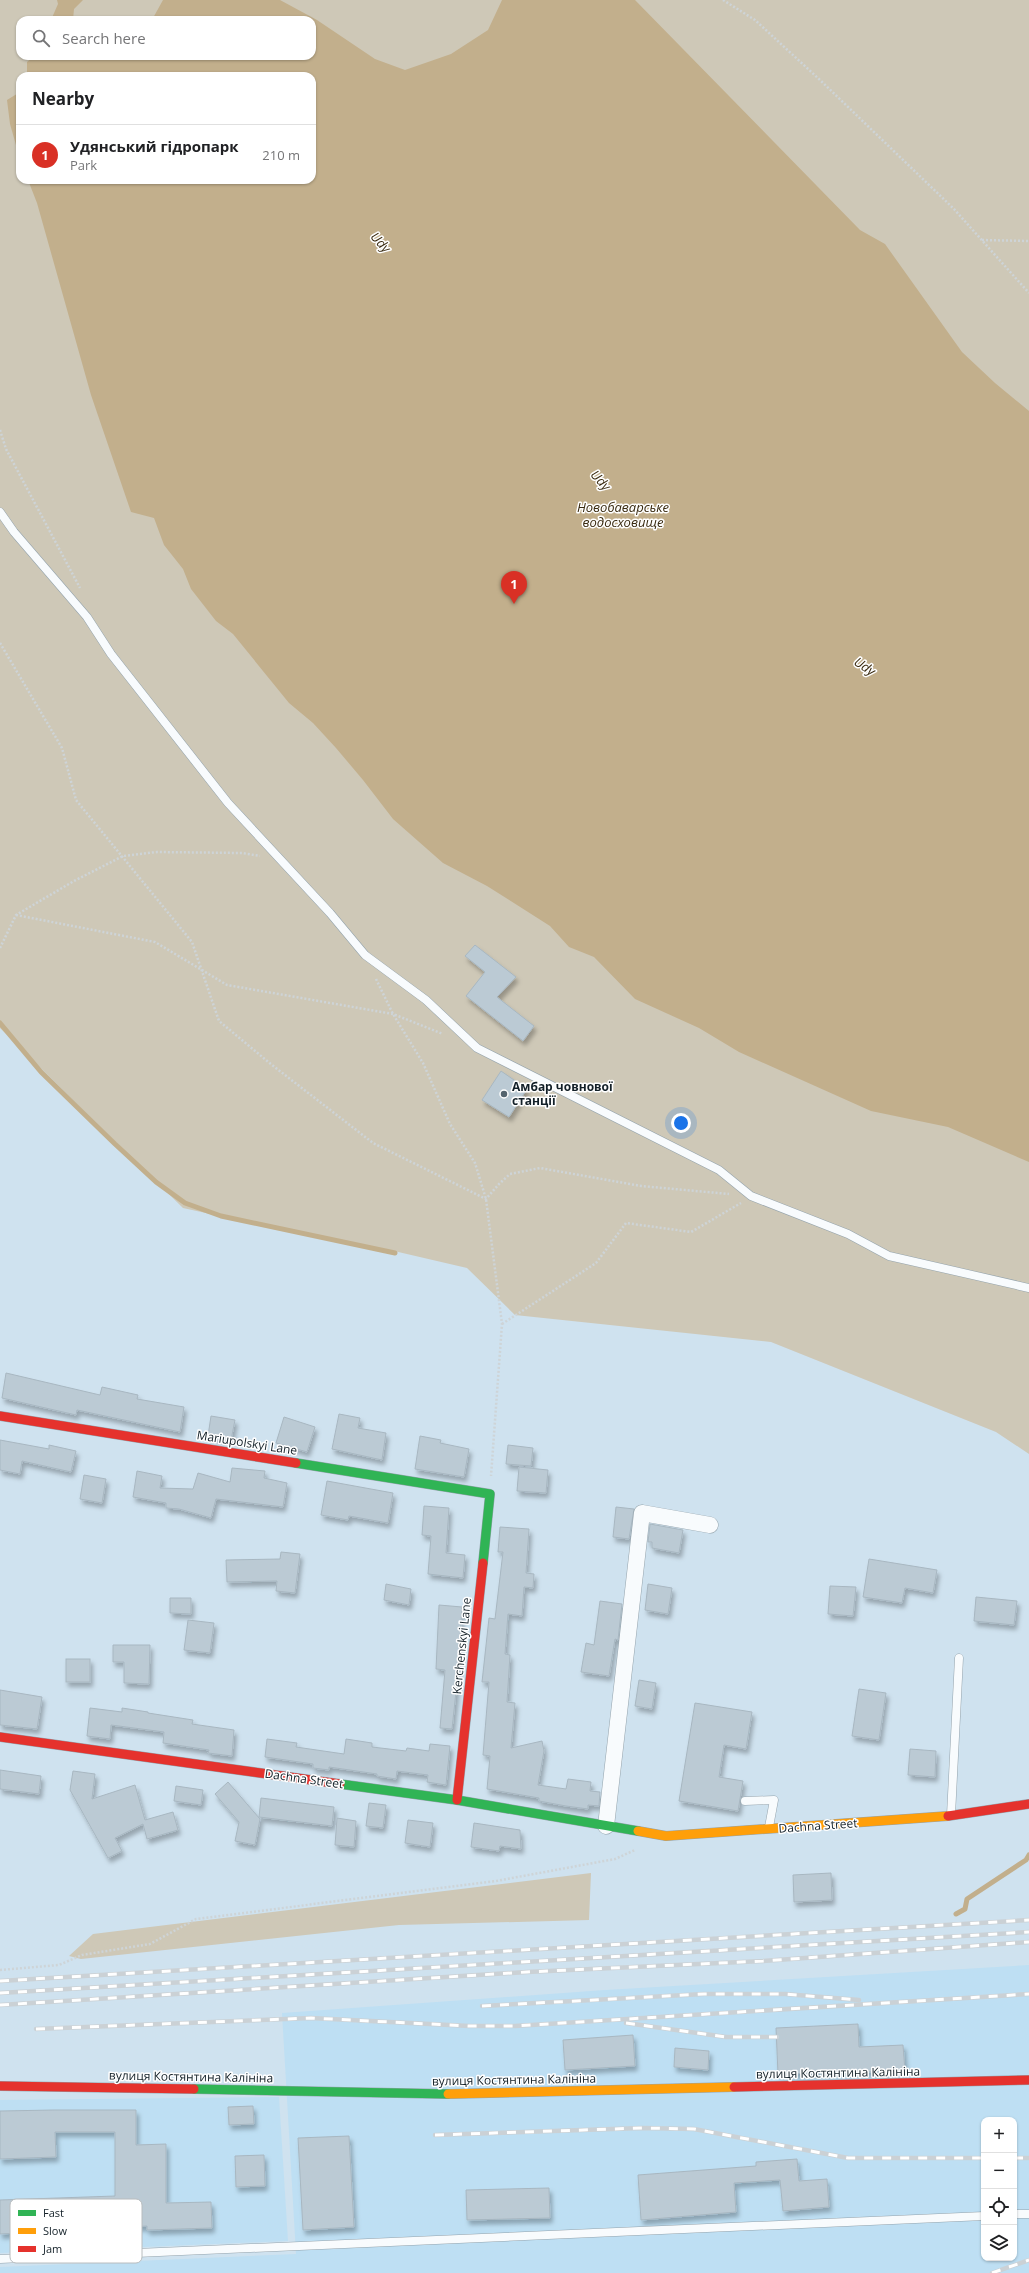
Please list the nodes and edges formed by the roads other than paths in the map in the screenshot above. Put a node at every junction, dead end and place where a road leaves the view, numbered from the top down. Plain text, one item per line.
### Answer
1 (0, 512) edge
2 (1029, 1288) edge
3 (0, 1416) edge
4 (490, 1494) joint
5 (710, 1525) dead end
6 (958, 1658) dead end
7 (0, 1738) edge
8 (457, 1800) junction
9 (745, 1801) dead end
10 (1029, 1804) edge
11 (951, 1816) junction
12 (606, 1826) junction
13 (769, 1830) junction
14 (1029, 2080) edge
15 (0, 2086) edge
16 (1017, 2214) edge
17 (1029, 2214) edge
18 (981, 2216) edge
19 (142, 2253) edge
20 (0, 2259) edge
21 (10, 2259) edge

1 - 2 lane
3 - 4 street, Mariupolskyi Lane
4 - 8 street, Kerchenskyi Lane
5 - 12 street
6 - 11 lane
7 - 8 street, Dachna Street
8 - 12 street, Dachna Street
9 - 13 lane
10 - 11 street, Dachna Street
11 - 13 street, Dachna Street
12 - 13 street, Dachna Street
14 - 15 street, вулиця Костянтина Калініна
16 - 17 lane
18 - 19 lane
20 - 21 lane

